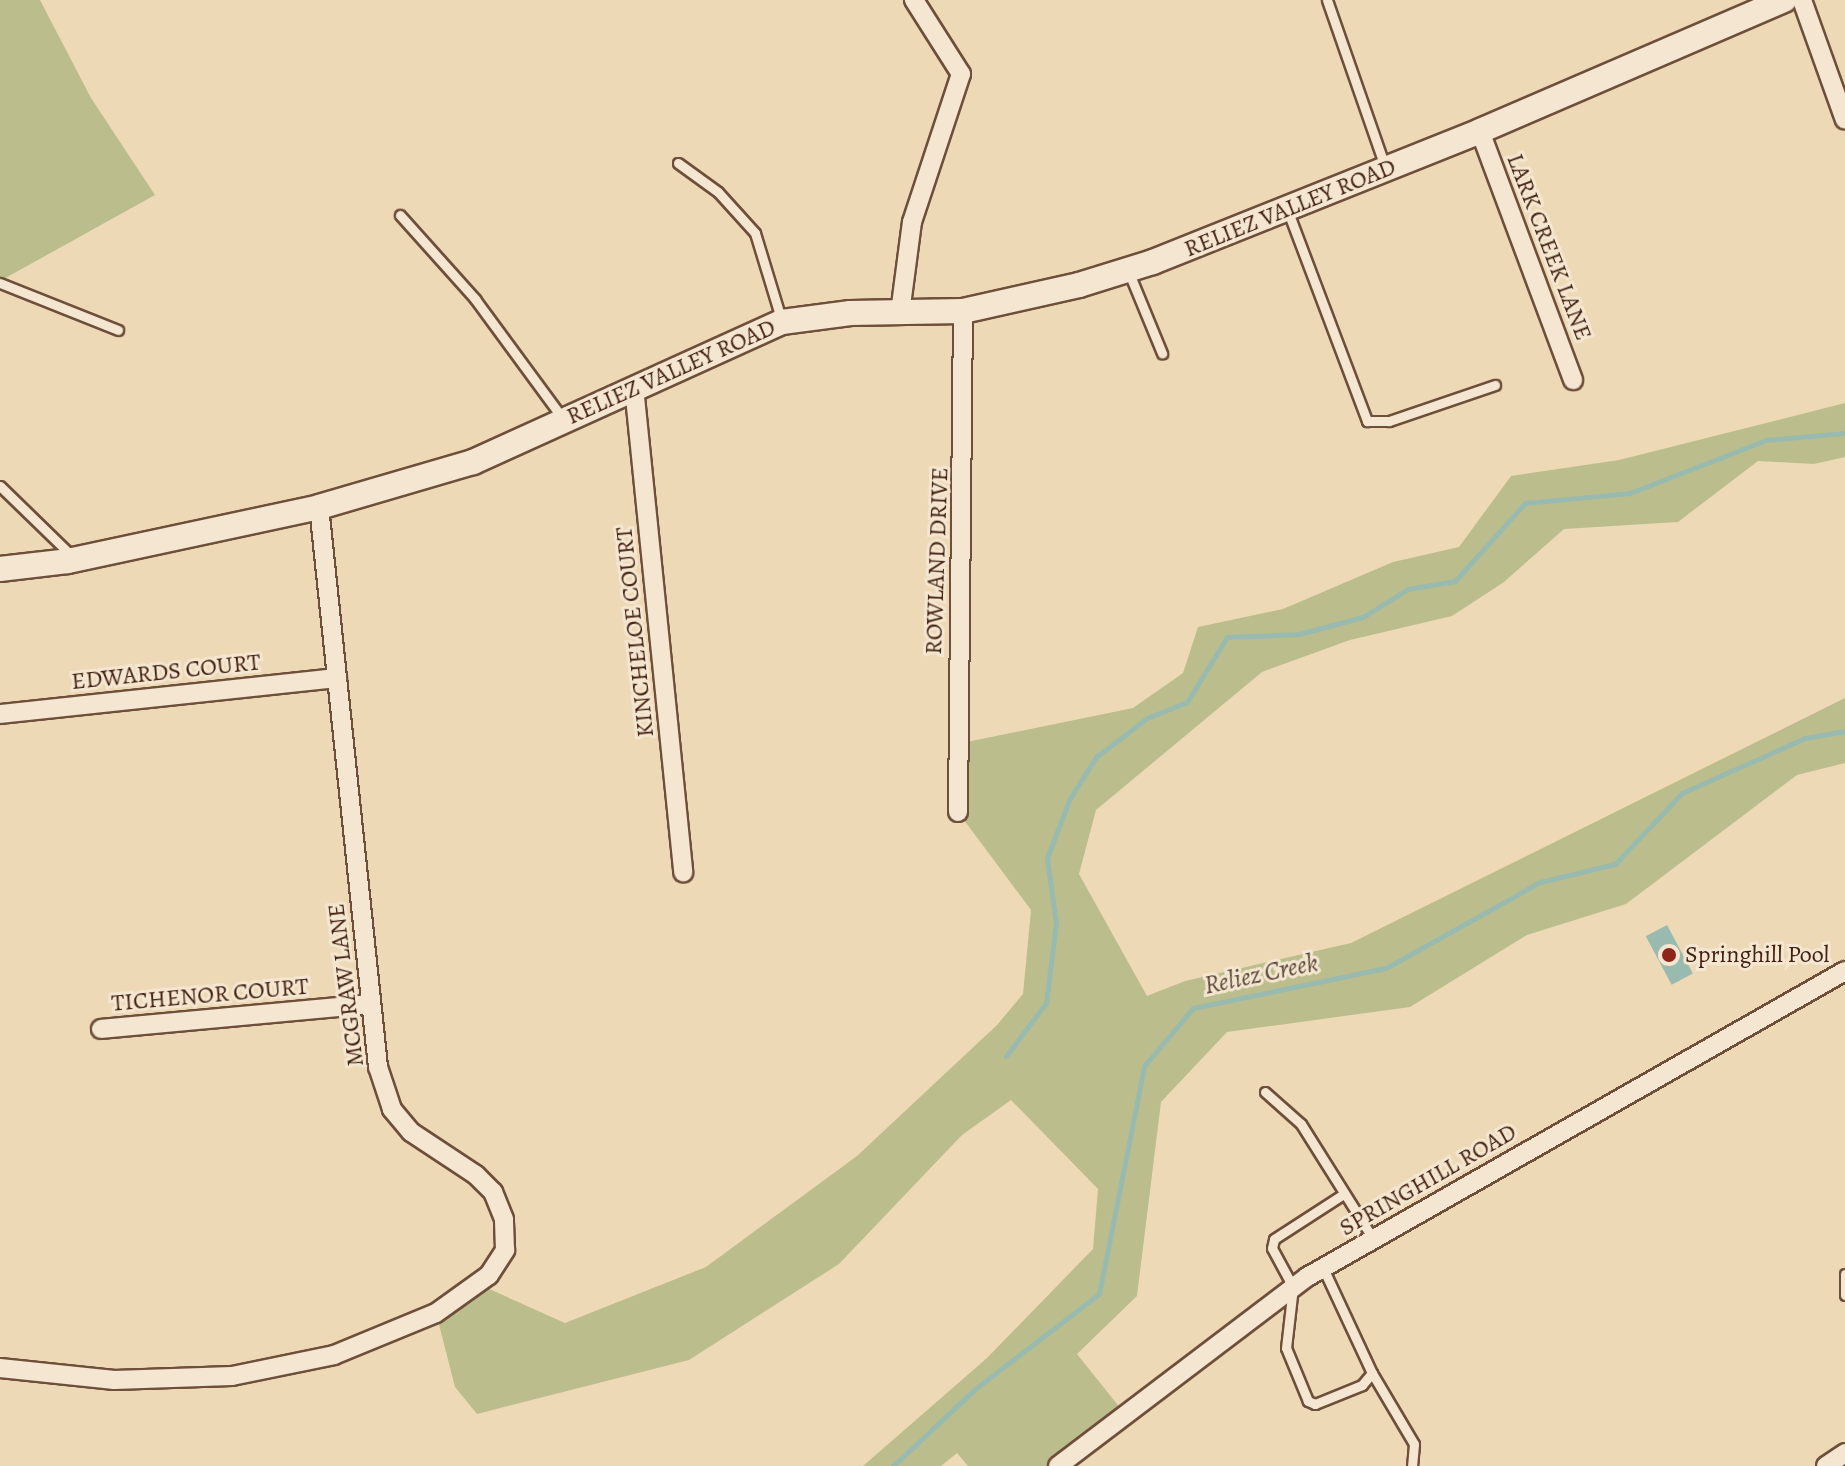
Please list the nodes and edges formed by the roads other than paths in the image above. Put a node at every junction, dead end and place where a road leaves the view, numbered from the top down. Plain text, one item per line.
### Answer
1 (914, 0) edge
2 (1327, 0) edge
3 (1784, 0) edge
4 (1802, 0) edge
5 (1845, 120) edge
6 (1480, 131) junction
7 (678, 163) dead end
8 (1387, 170) junction
9 (1287, 209) junction
10 (400, 215) dead end
11 (1128, 270) junction
12 (0, 283) edge
13 (963, 311) junction
14 (900, 313) junction
15 (782, 322) junction
16 (118, 330) dead end
17 (1162, 353) dead end
18 (1573, 380) dead end
19 (1495, 385) dead end
20 (634, 387) junction
21 (564, 420) junction
22 (0, 486) edge
23 (319, 507) junction
24 (75, 560) junction
25 (0, 569) edge
26 (337, 678) junction
27 (0, 714) edge
28 (958, 812) dead end
29 (683, 873) dead end
30 (1845, 971) edge
31 (370, 1004) junction
32 (101, 1029) dead end
33 (1265, 1092) dead end
34 (1342, 1195) junction
35 (1373, 1239) junction
36 (1323, 1268) junction
37 (1845, 1274) edge
38 (1293, 1287) junction
39 (1845, 1295) edge
40 (0, 1368) edge
41 (1372, 1373) junction
42 (1845, 1453) edge
43 (1058, 1466) edge
44 (1412, 1466) edge
45 (1826, 1466) edge

1 - 14 street
2 - 8 lane
3 - 6 main road, RELIEZ VALLEY ROAD
4 - 5 street
6 - 8 main road, RELIEZ VALLEY ROAD
6 - 18 street, LARK CREEK LANE
7 - 15 lane
8 - 9 main road, RELIEZ VALLEY ROAD
9 - 11 main road, RELIEZ VALLEY ROAD
9 - 19 lane
10 - 21 lane
11 - 13 main road, RELIEZ VALLEY ROAD
11 - 17 lane
12 - 16 lane
13 - 14 main road, RELIEZ VALLEY ROAD
13 - 28 street, ROWLAND DRIVE
14 - 15 main road, RELIEZ VALLEY ROAD
15 - 20 main road, RELIEZ VALLEY ROAD
20 - 21 main road, RELIEZ VALLEY ROAD
20 - 29 street, KINCHELOE COURT
21 - 23 main road, RELIEZ VALLEY ROAD
22 - 24 lane
23 - 24 main road, RELIEZ VALLEY ROAD
23 - 26 street, MCGRAW LANE
24 - 25 main road, RELIEZ VALLEY ROAD
26 - 27 street, EDWARDS COURT
26 - 31 street, MCGRAW LANE
30 - 35 street, SPRINGHILL ROAD
31 - 32 street, TICHENOR COURT
31 - 40 street, MCGRAW LANE
33 - 34 lane
34 - 35 lane
34 - 38 lane
35 - 36 street, SPRINGHILL ROAD
36 - 38 street, SPRINGHILL ROAD
36 - 41 lane
37 - 39 lane
38 - 41 lane
38 - 43 street, SPRINGHILL ROAD
41 - 44 lane
42 - 45 street

